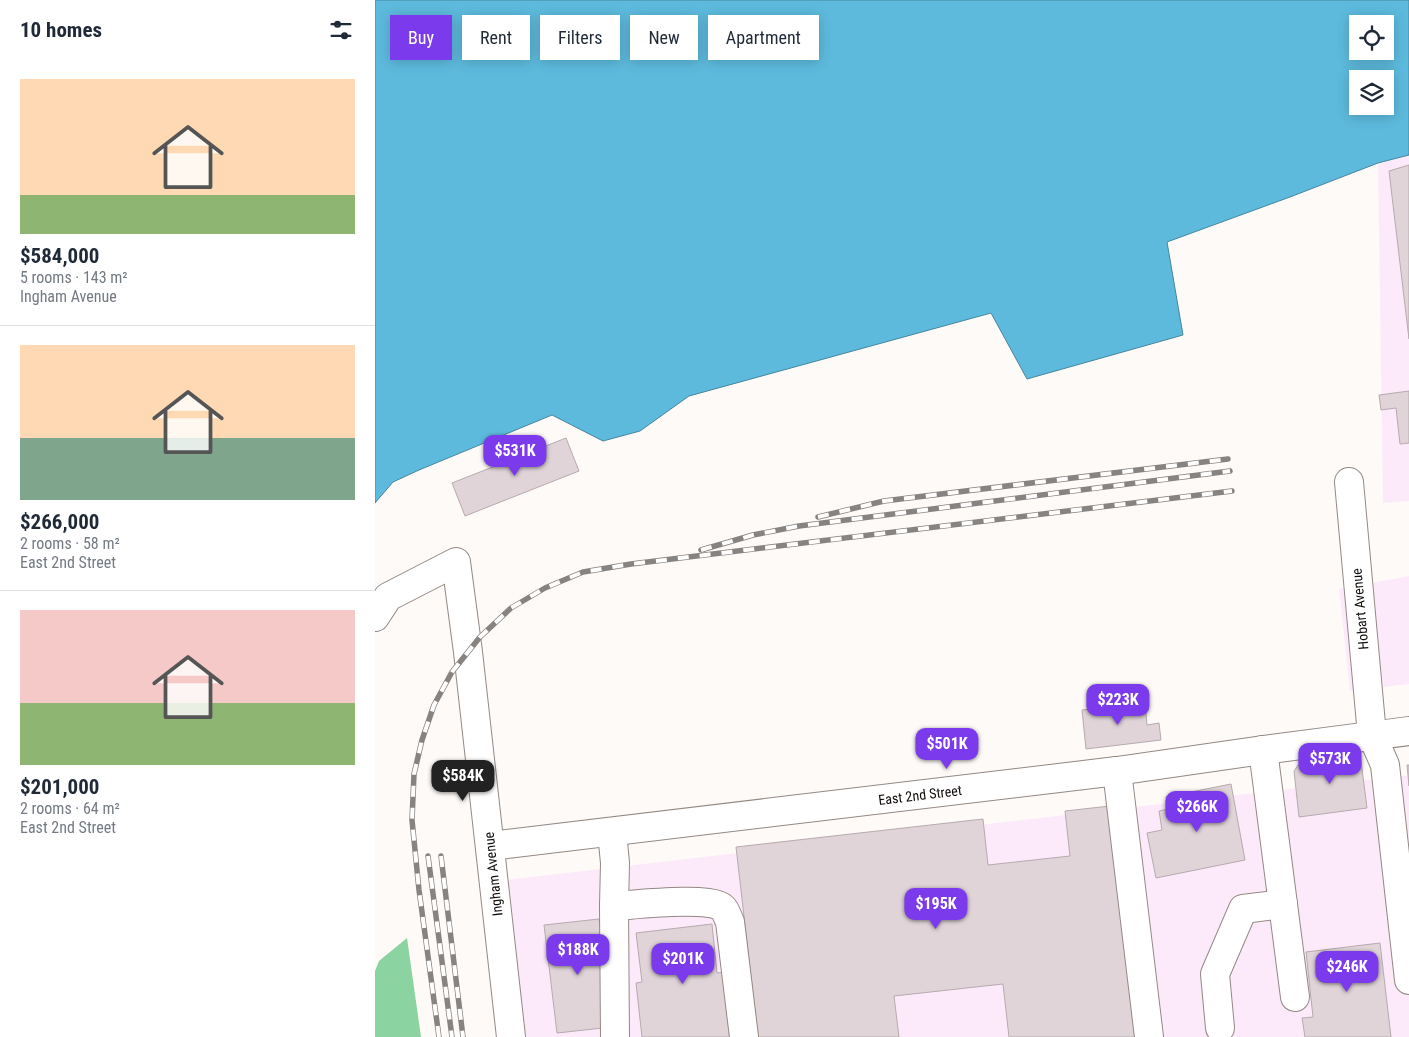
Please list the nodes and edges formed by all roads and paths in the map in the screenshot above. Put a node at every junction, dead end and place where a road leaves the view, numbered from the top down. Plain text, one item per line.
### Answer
1 (1349, 482) dead end
2 (375, 617) edge
3 (1409, 731) edge
4 (1372, 735) junction
5 (1263, 750) junction
6 (1117, 771) junction
7 (612, 832) junction
8 (490, 846) junction
9 (1283, 904) junction
10 (613, 906) junction
11 (1409, 980) edge
12 (1295, 998) dead end
13 (1220, 1028) dead end
14 (511, 1037) edge
15 (615, 1037) edge
16 (744, 1037) edge
17 (1149, 1037) edge

1 - 4 street, Hobart Avenue
2 - 8 street, Ingham Avenue
3 - 4 street, East 2nd Street
4 - 5 street, East 2nd Street
4 - 11 street, Hobart Avenue
5 - 6 street, East 2nd Street
5 - 9 street
6 - 7 street, East 2nd Street
6 - 17 street
7 - 8 street, East 2nd Street
7 - 10 street
8 - 14 street, Ingham Avenue
9 - 12 street
9 - 13 street
10 - 15 street
10 - 16 street

